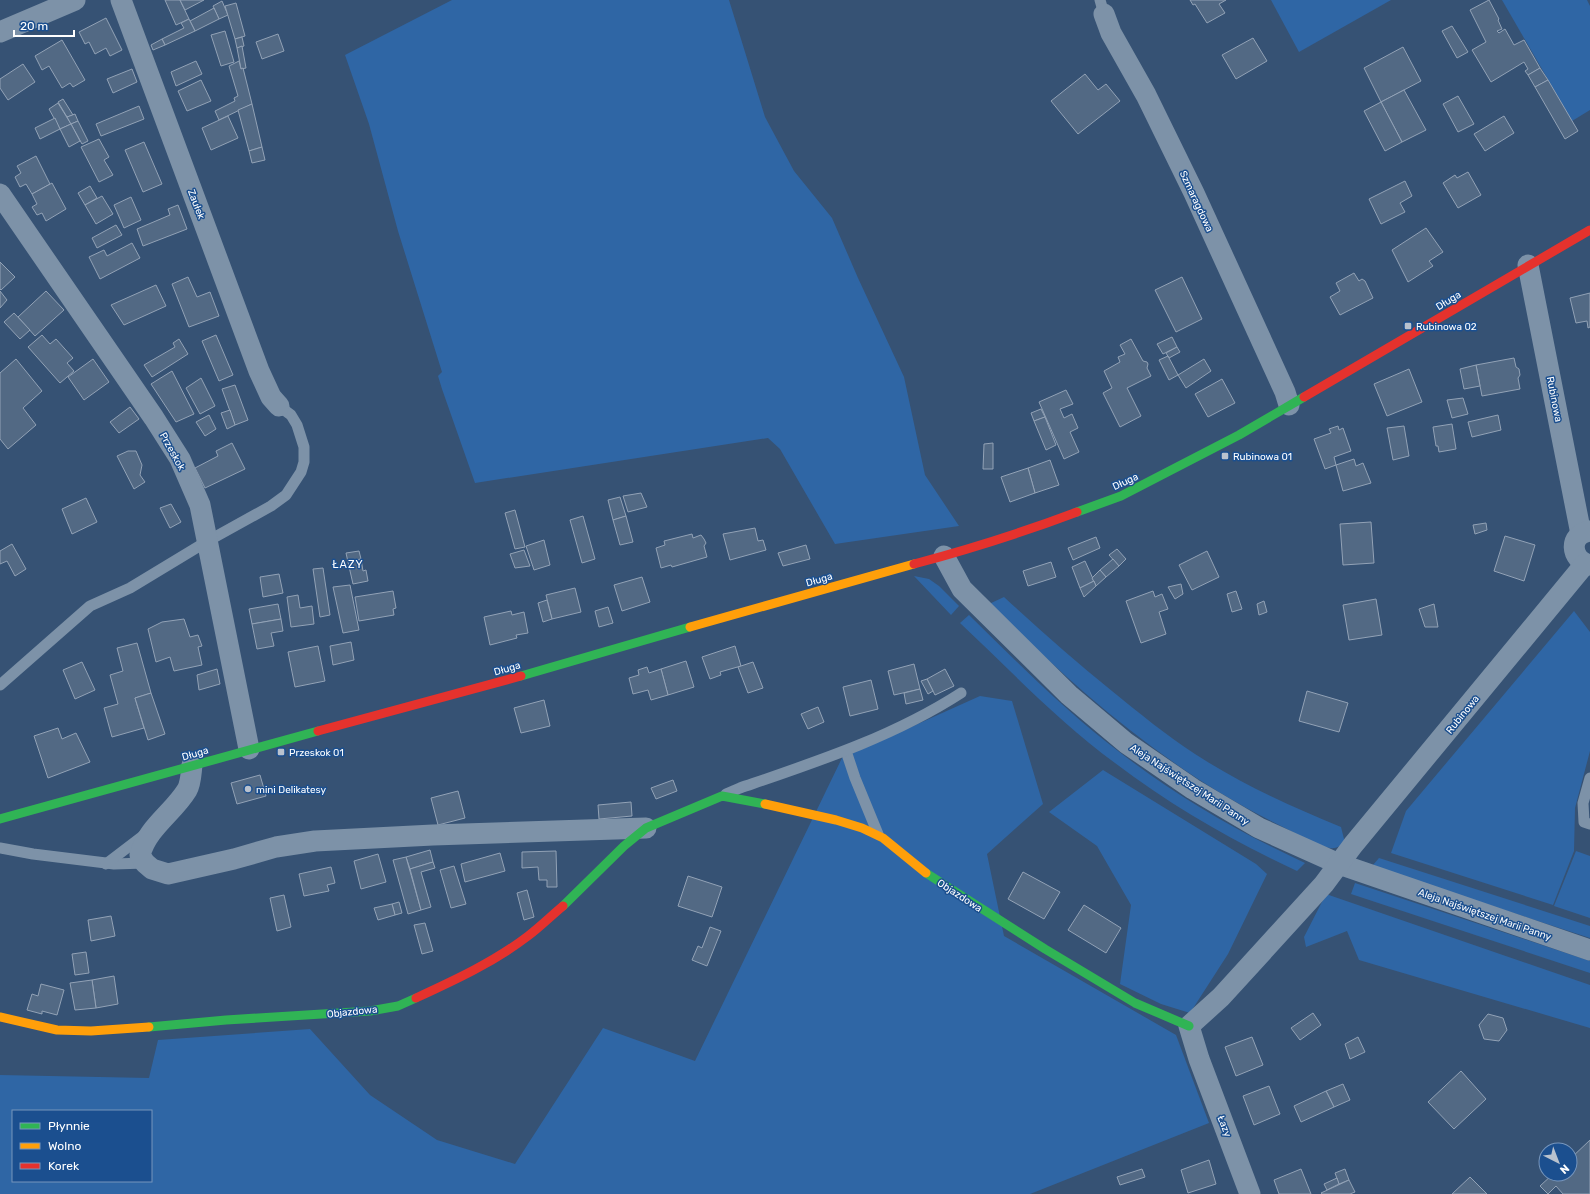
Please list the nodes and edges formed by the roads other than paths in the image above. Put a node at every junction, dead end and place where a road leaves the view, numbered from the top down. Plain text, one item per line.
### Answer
1 (75, 0) edge
2 (121, 0) edge
3 (1102, 7) edge
4 (0, 32) edge
5 (0, 194) edge
6 (1590, 230) edge
7 (1528, 265) junction
8 (1290, 405) junction
9 (278, 406) joint
10 (1586, 532) edge
11 (206, 542) junction
12 (944, 556) junction
13 (1587, 565) edge
14 (0, 685) edge
15 (961, 694) dead end
16 (249, 749) junction
17 (846, 751) junction
18 (192, 765) junction
19 (1590, 778) edge
20 (722, 796) junction
21 (0, 819) edge
22 (1590, 824) edge
23 (646, 828) junction
24 (153, 830) junction
25 (879, 836) junction
26 (0, 848) edge
27 (145, 863) junction
28 (106, 864) junction
29 (1339, 864) junction
30 (1590, 950) edge
31 (0, 1017) edge
32 (1189, 1026) junction
33 (1250, 1194) edge

1 - 4 street
2 - 9 street, Zaułek
3 - 8 street, Szmaragdowa
5 - 11 street, Przeskok
6 - 7 street, Długa
7 - 8 street, Długa
7 - 10 street, Rubinowa
8 - 12 street, Długa
9 - 11 lane
10 - 13 street, Rubinowa
11 - 14 lane
11 - 16 street, Przeskok
12 - 16 street, Długa
12 - 29 street, Aleja Najświętszej Marii Panny
13 - 29 street, Rubinowa
15 - 17 lane, Objazdowa
16 - 18 street, Długa
17 - 20 lane, Objazdowa
17 - 25 lane
18 - 21 street, Długa
18 - 24 street
19 - 22 lane
20 - 23 street, Objazdowa
20 - 25 street, Objazdowa
23 - 27 street, Objazdowa
23 - 31 street, Objazdowa
24 - 27 street
24 - 28 lane
25 - 32 street, Objazdowa
26 - 28 lane
27 - 28 lane
29 - 30 street, Aleja Najświętszej Marii Panny
29 - 32 street, Rubinowa
32 - 33 street, Łazy

